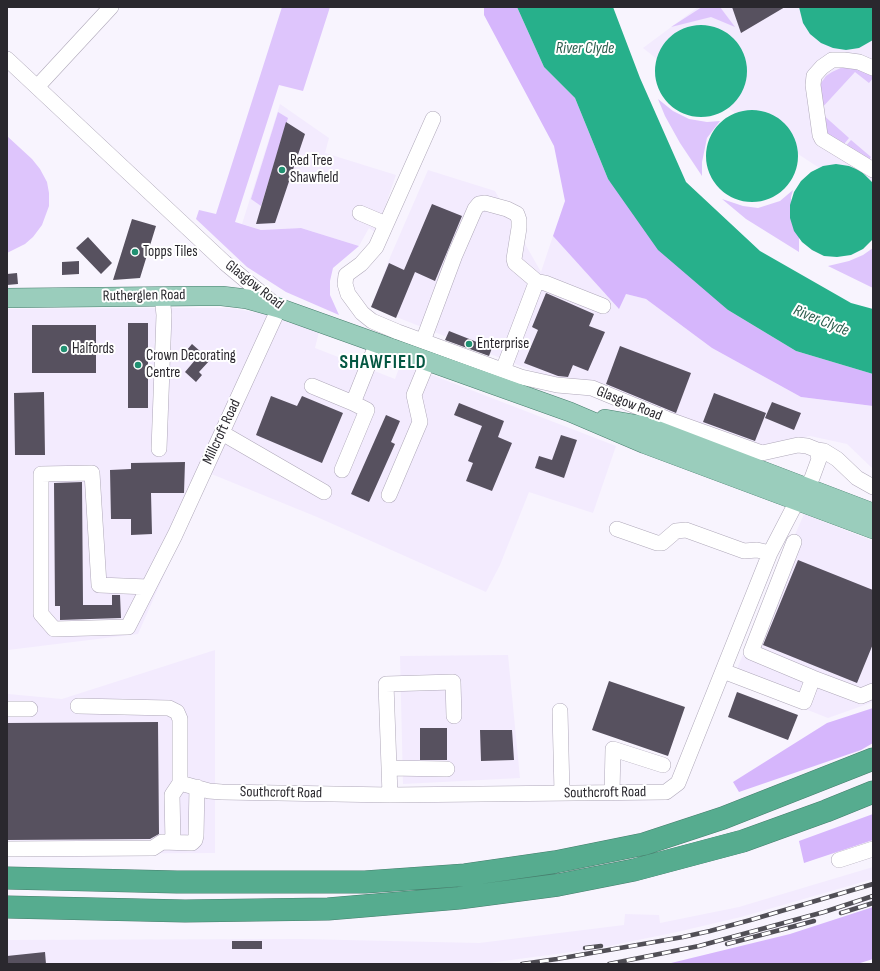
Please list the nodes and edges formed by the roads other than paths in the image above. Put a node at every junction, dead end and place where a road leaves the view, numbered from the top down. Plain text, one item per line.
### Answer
1 (111, 7) edge
2 (7, 59) edge
3 (873, 68) edge
4 (37, 87) junction
5 (433, 119) dead end
6 (873, 170) edge
7 (360, 213) dead end
8 (386, 224) junction
9 (536, 283) junction
10 (162, 296) junction
11 (7, 298) edge
12 (603, 306) dead end
13 (279, 308) junction
14 (423, 341) junction
15 (377, 343) junction
16 (428, 361) junction
17 (503, 370) junction
18 (312, 386) dead end
19 (353, 403) junction
20 (222, 433) junction
21 (159, 449) dead end
22 (817, 450) junction
23 (342, 470) dead end
24 (873, 487) edge
25 (324, 492) dead end
26 (389, 495) dead end
27 (802, 495) junction
28 (873, 513) edge
29 (616, 529) dead end
30 (873, 529) edge
31 (794, 542) dead end
32 (770, 553) junction
33 (148, 587) junction
34 (756, 588) junction
35 (773, 595) junction
36 (723, 672) junction
37 (813, 678) junction
38 (873, 691) edge
39 (78, 706) dead end
40 (7, 709) edge
41 (30, 709) dead end
42 (560, 711) dead end
43 (454, 716) dead end
44 (873, 759) edge
45 (663, 765) dead end
46 (389, 768) junction
47 (447, 769) dead end
48 (180, 783) junction
49 (197, 787) junction
50 (873, 792) edge
51 (562, 793) junction
52 (612, 793) junction
53 (390, 795) junction
54 (173, 842) junction
55 (7, 849) edge
56 (873, 849) edge
57 (839, 860) dead end
58 (7, 878) edge
59 (7, 907) edge

1 - 4 street
2 - 4 street, Glasgow Road
3 - 6 street
4 - 13 street, Glasgow Road
5 - 8 street
7 - 8 street
8 - 14 street, Glasgow Road
9 - 12 street
9 - 14 street
9 - 17 street
10 - 11 main road, Rutherglen Road
10 - 13 main road, Rutherglen Road
10 - 21 street
13 - 15 main road, Glasgow Road
13 - 20 street, Millcroft Road
14 - 17 street, Glasgow Road
15 - 16 main road, Glasgow Road
15 - 19 street
16 - 26 street
16 - 27 main road, Glasgow Road
17 - 22 street, Glasgow Road
18 - 19 street
19 - 23 street
20 - 25 street
20 - 33 street, Millcroft Road
22 - 24 street, Glasgow Road
22 - 27 street
27 - 28 main road, Glasgow Road
27 - 30 main road, Glasgow Road
27 - 32 street, Southcroft Road
29 - 32 street
31 - 35 street
32 - 34 street, Southcroft Road
33 - 33 street, Millcroft Road
34 - 35 street
34 - 36 street, Southcroft Road
35 - 37 street
36 - 37 street
36 - 52 street, Southcroft Road
37 - 38 street
39 - 48 street
40 - 41 street
42 - 51 street
43 - 46 street
44 - 58 highway
45 - 52 street
46 - 47 street
46 - 53 street
48 - 49 street, Southcroft Road
48 - 54 street
49 - 53 street, Southcroft Road
49 - 54 street
50 - 59 highway
51 - 52 street, Southcroft Road
51 - 53 street, Southcroft Road
54 - 55 street
56 - 57 street

